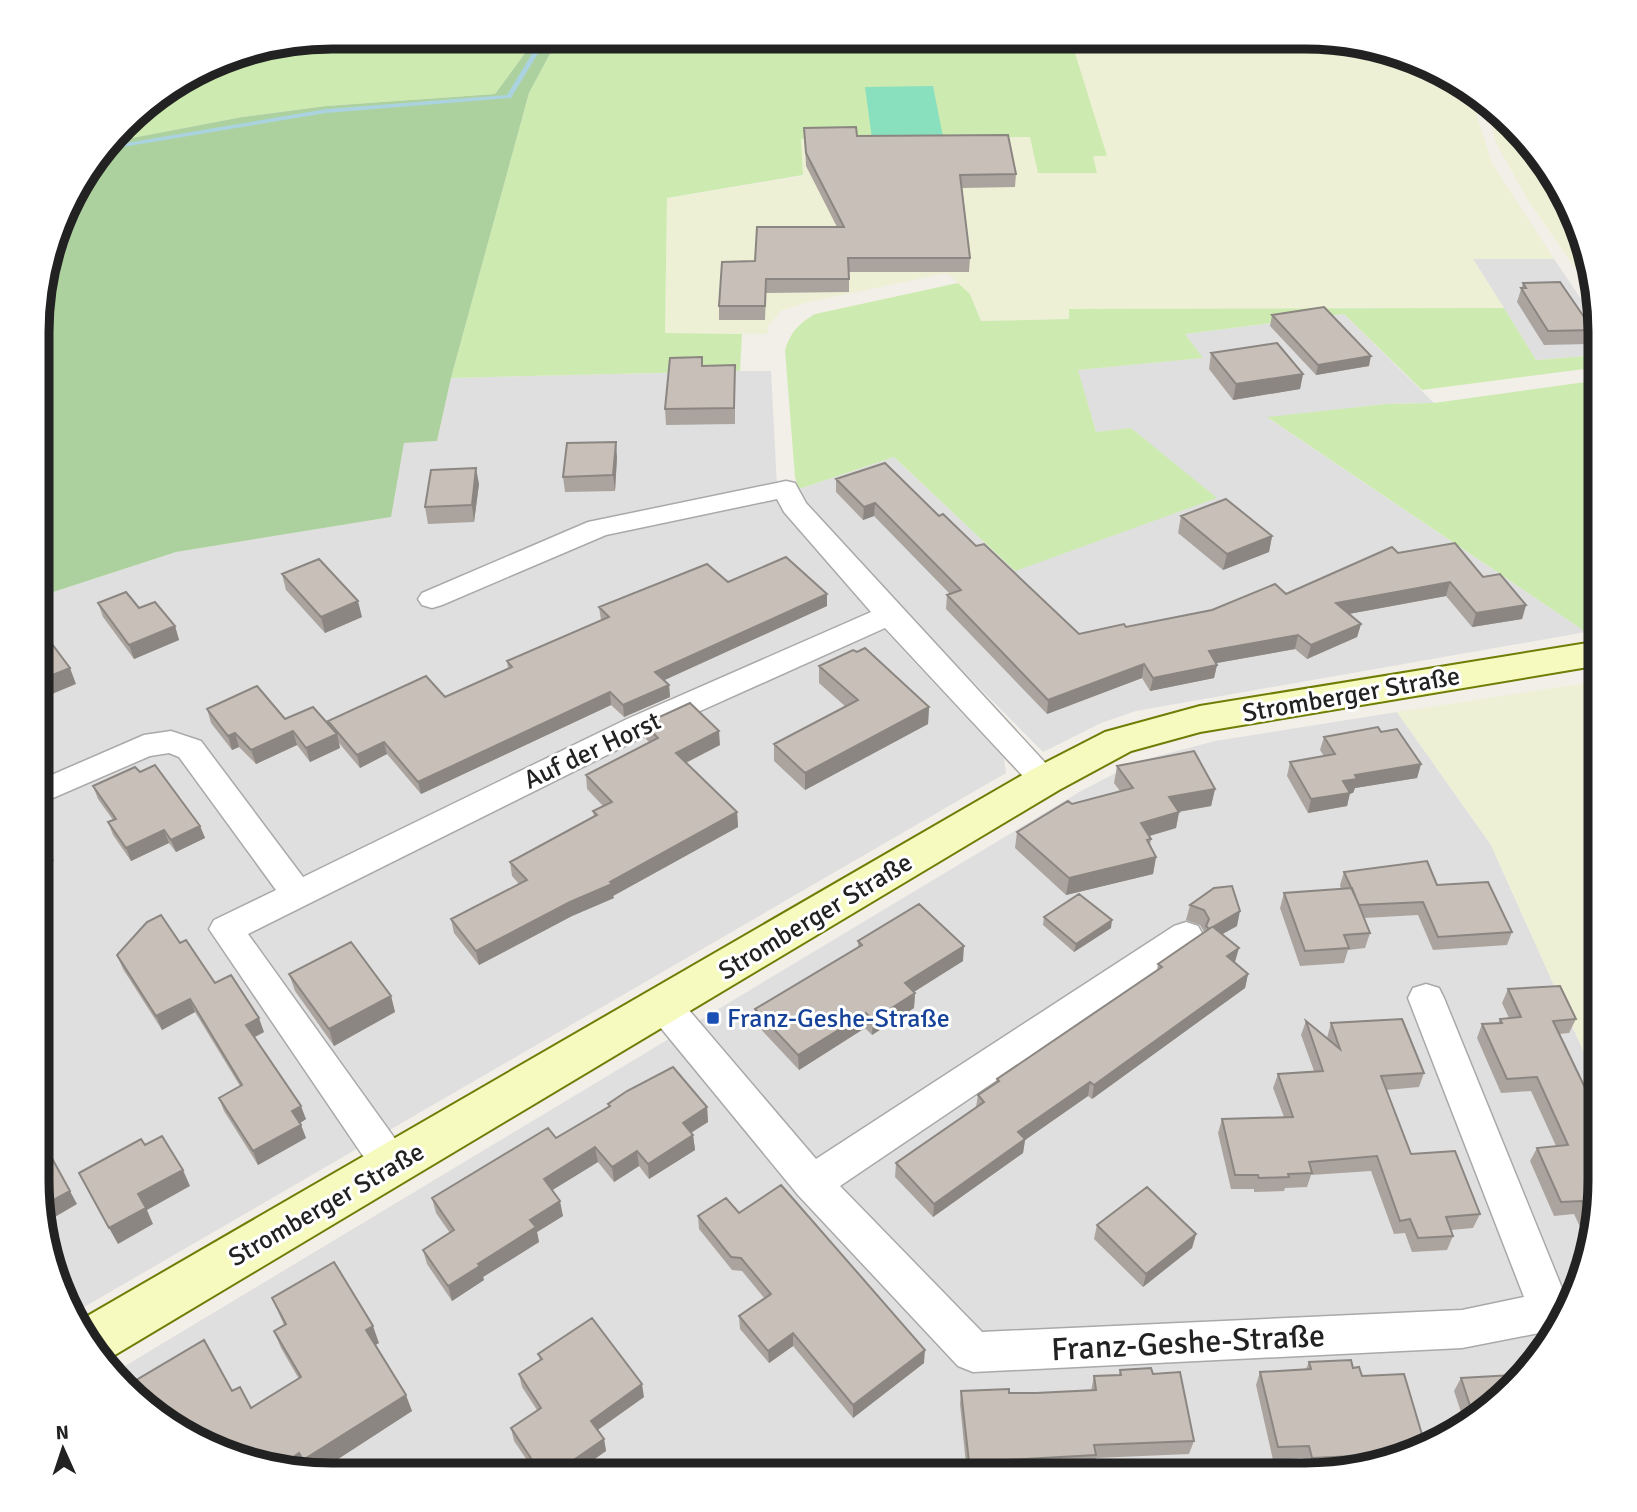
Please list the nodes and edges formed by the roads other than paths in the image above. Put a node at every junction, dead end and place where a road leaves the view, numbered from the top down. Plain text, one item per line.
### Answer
1 (432, 599) dead end
2 (890, 615) junction
3 (1588, 655) edge
4 (1045, 780) junction
5 (49, 789) edge
6 (298, 895) junction
7 (1186, 936) dead end
8 (1426, 999) dead end
9 (664, 1006) junction
10 (392, 1166) junction
11 (812, 1183) junction
12 (1557, 1308) edge
13 (1554, 1315) edge
14 (97, 1338) edge

1 - 2 street
2 - 4 street
2 - 6 street, Auf der Horst
3 - 4 main road, Stromberger Straße
4 - 9 main road, Stromberger Straße
5 - 6 street
6 - 10 street, Auf der Horst
7 - 11 street
8 - 12 street, Franz-Geshe-Straße
9 - 10 main road, Stromberger Straße
9 - 11 street, Franz-Geshe-Straße
10 - 14 main road, Stromberger Straße
11 - 13 street, Franz-Geshe-Straße

